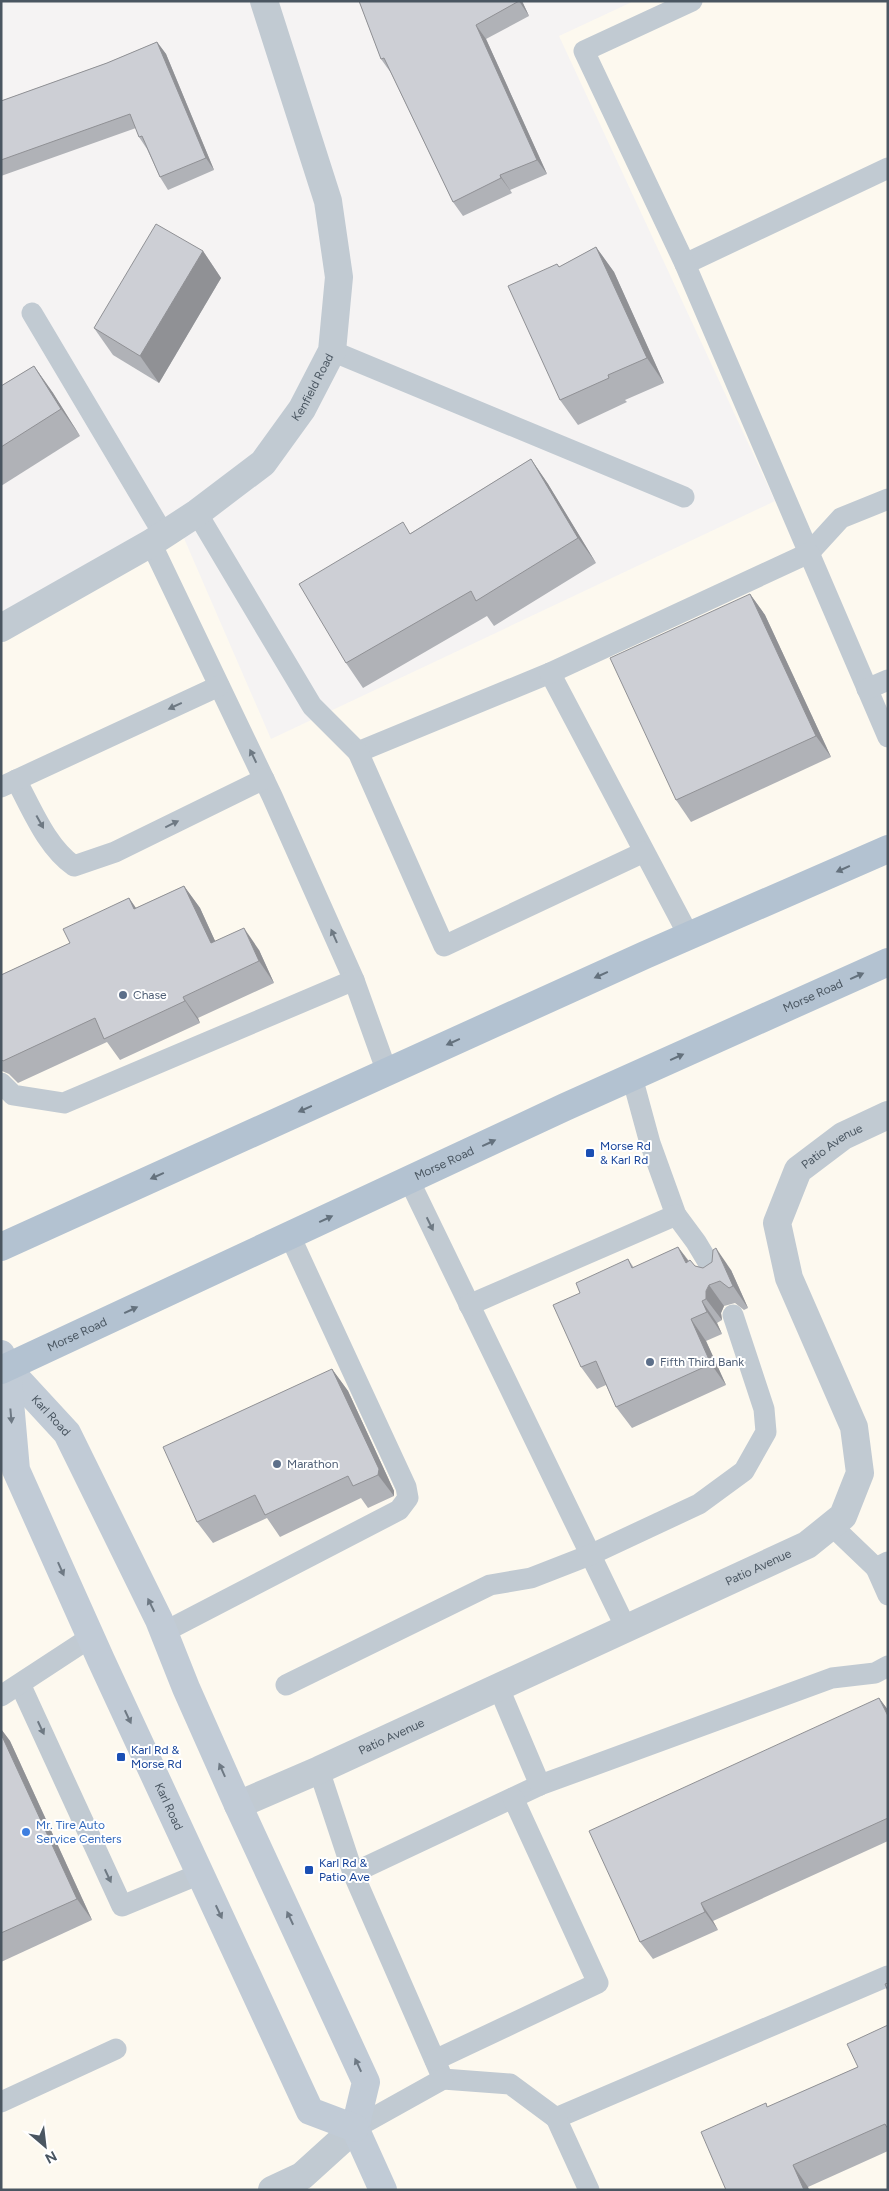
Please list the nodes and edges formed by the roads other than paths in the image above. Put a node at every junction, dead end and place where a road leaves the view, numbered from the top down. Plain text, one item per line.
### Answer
1 (264, 1) edge
2 (692, 1) edge
3 (888, 168) edge
4 (685, 264) junction
5 (32, 313) dead end
6 (332, 351) junction
7 (684, 497) dead end
8 (888, 499) edge
9 (197, 513) junction
10 (158, 539) junction
11 (809, 553) junction
12 (1, 628) edge
13 (550, 673) junction
14 (888, 680) edge
15 (219, 686) junction
16 (867, 689) junction
17 (888, 737) edge
18 (358, 752) junction
19 (264, 778) junction
20 (9, 783) edge
21 (888, 849) edge
22 (644, 852) junction
23 (689, 936) junction
24 (888, 962) edge
25 (354, 980) junction
26 (386, 1072) junction
27 (632, 1077) junction
28 (1, 1083) edge
29 (888, 1115) edge
30 (409, 1180) junction
31 (676, 1215) junction
32 (290, 1236) junction
33 (1, 1247) edge
34 (717, 1277) edge
35 (469, 1305) junction
36 (733, 1315) edge
37 (3, 1364) edge
38 (831, 1525) junction
39 (590, 1555) junction
40 (882, 1565) edge
41 (888, 1596) edge
42 (626, 1628) junction
43 (164, 1632) junction
44 (91, 1636) junction
45 (888, 1666) edge
46 (20, 1684) junction
47 (286, 1685) dead end
48 (498, 1686) junction
49 (1, 1696) edge
50 (319, 1770) junction
51 (540, 1785) junction
52 (513, 1798) junction
53 (238, 1805) junction
54 (202, 1873) junction
55 (354, 1873) junction
56 (888, 1976) edge
57 (116, 2049) dead end
58 (439, 2069) junction
59 (1, 2102) edge
60 (556, 2118) junction
61 (355, 2128) junction
62 (272, 2190) edge
63 (383, 2190) edge
64 (589, 2190) edge

1 - 6 street, Kenfield Road
2 - 4 lane
3 - 4 lane
4 - 11 lane
5 - 10 lane
6 - 7 lane
6 - 9 street, Kenfield Road
8 - 11 lane
9 - 10 street, Kenfield Road
9 - 18 lane
10 - 12 street, Kenfield Road
10 - 15 lane
11 - 13 lane
11 - 16 lane
13 - 18 lane
13 - 22 lane
14 - 16 lane
19 -> 15 lane
15 -> 20 lane
16 - 17 lane
18 - 22 lane
20 -> 19 lane
25 -> 19 lane
21 -> 23 main road
22 - 23 lane
23 -> 26 main road
27 -> 24 main road, Morse Road
25 - 26 lane
25 - 28 lane
26 -> 33 main road
30 -> 27 main road, Morse Road
27 - 31 lane
29 - 38 street, Patio Avenue
32 -> 30 main road, Morse Road
30 -> 35 lane
31 - 34 lane
31 - 35 lane
37 -> 32 main road, Morse Road
32 - 43 lane
35 - 39 lane
36 - 39 lane
43 -> 37 main road, Karl Road
37 -> 44 main road, Karl Road
38 - 40 lane
38 - 42 street, Patio Avenue
39 - 42 lane
39 - 47 lane
40 - 41 lane
42 - 48 street, Patio Avenue
53 -> 43 main road, Karl Road
44 - 46 lane
44 -> 54 main road, Karl Road
45 - 51 lane
46 - 49 lane
46 -> 54 lane
48 - 50 street, Patio Avenue
48 - 51 lane
50 - 53 street, Patio Avenue
50 - 55 lane
51 - 52 lane
52 - 55 lane
52 - 58 lane
61 -> 53 main road, Karl Road
54 -> 61 main road, Karl Road
55 - 58 lane
56 - 60 lane
57 - 59 lane
58 - 60 lane
58 - 61 lane
60 - 64 lane
61 - 62 street
61 - 63 main road

